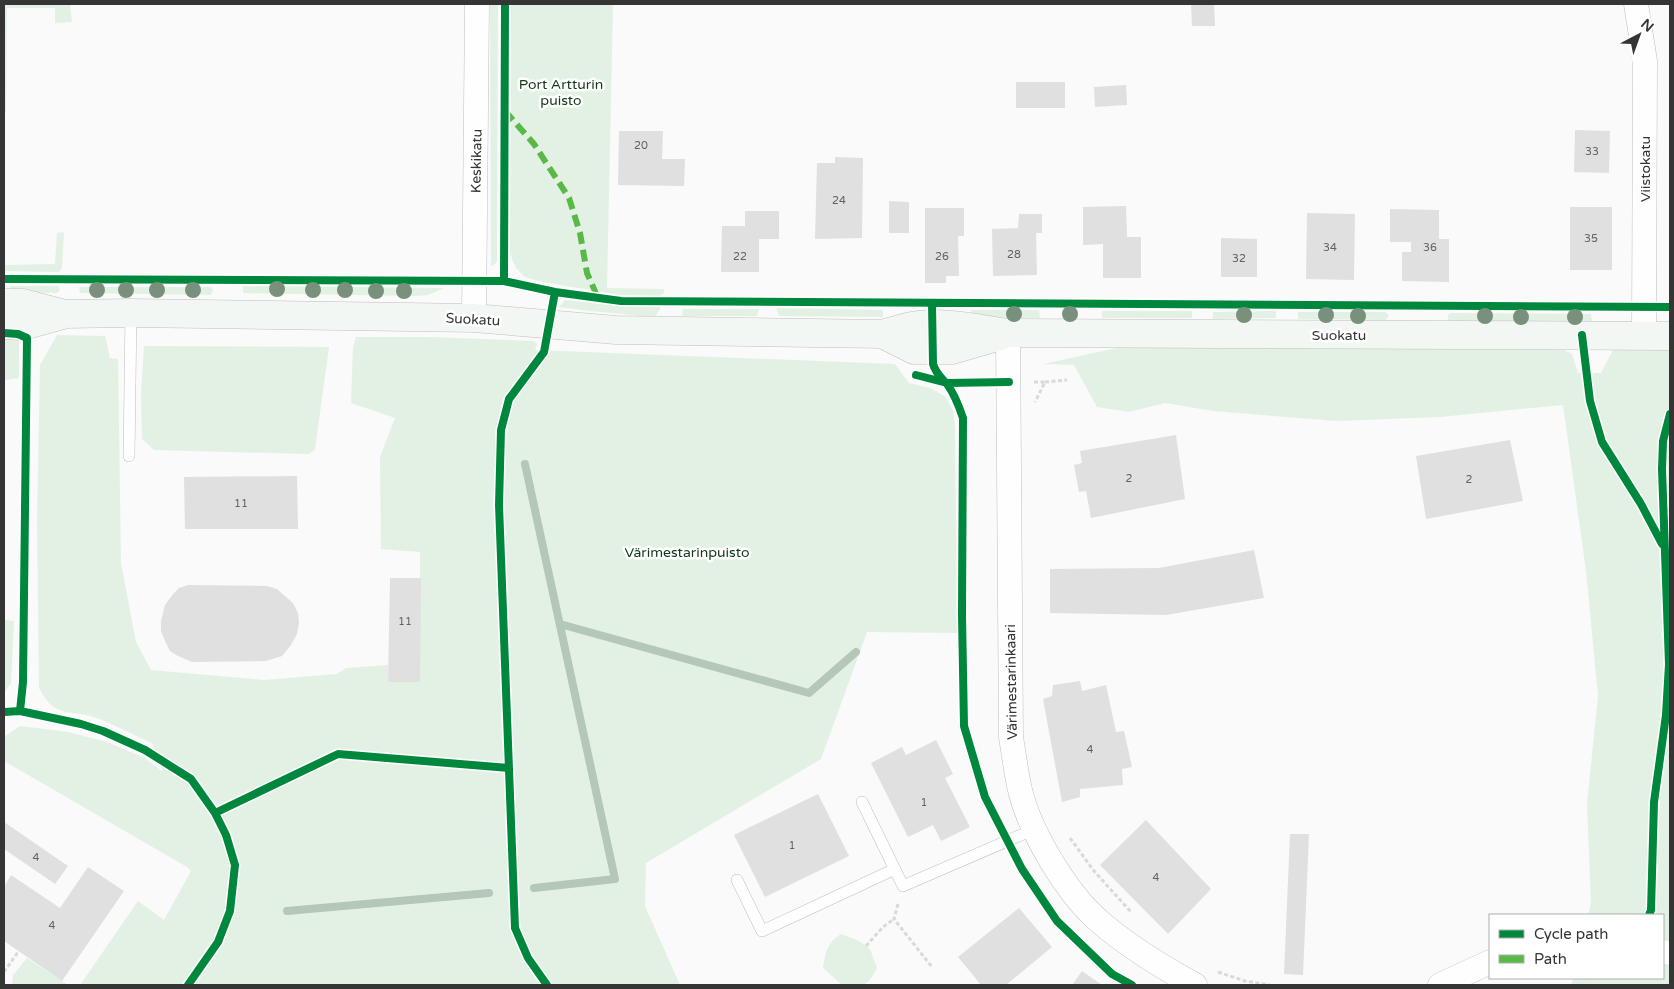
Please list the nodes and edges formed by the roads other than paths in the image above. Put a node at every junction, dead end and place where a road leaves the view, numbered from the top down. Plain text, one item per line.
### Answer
1 (477, 4) edge
2 (1636, 4) edge
3 (4, 303) edge
4 (130, 313) junction
5 (65, 314) junction
6 (474, 318) junction
7 (4, 325) edge
8 (1008, 333) junction
9 (1644, 336) junction
10 (1670, 336) edge
11 (130, 456) dead end
12 (862, 802) dead end
13 (1035, 830) junction
14 (895, 869) junction
15 (737, 880) dead end
16 (1489, 962) edge
17 (1203, 977) edge
18 (1440, 985) edge

1 - 6 street, Keskikatu
2 - 9 street, Viistokatu
3 - 5 street, Suokatu
4 - 5 street, Suokatu
4 - 6 street, Suokatu
4 - 11 lane
5 - 7 street, Suokatu
6 - 8 street, Suokatu
8 - 9 street, Suokatu
8 - 13 street, Värimestarinkaari
9 - 10 street, Suokatu
12 - 14 lane
13 - 14 lane
13 - 17 street, Värimestarinkaari
14 - 15 lane
16 - 18 street

